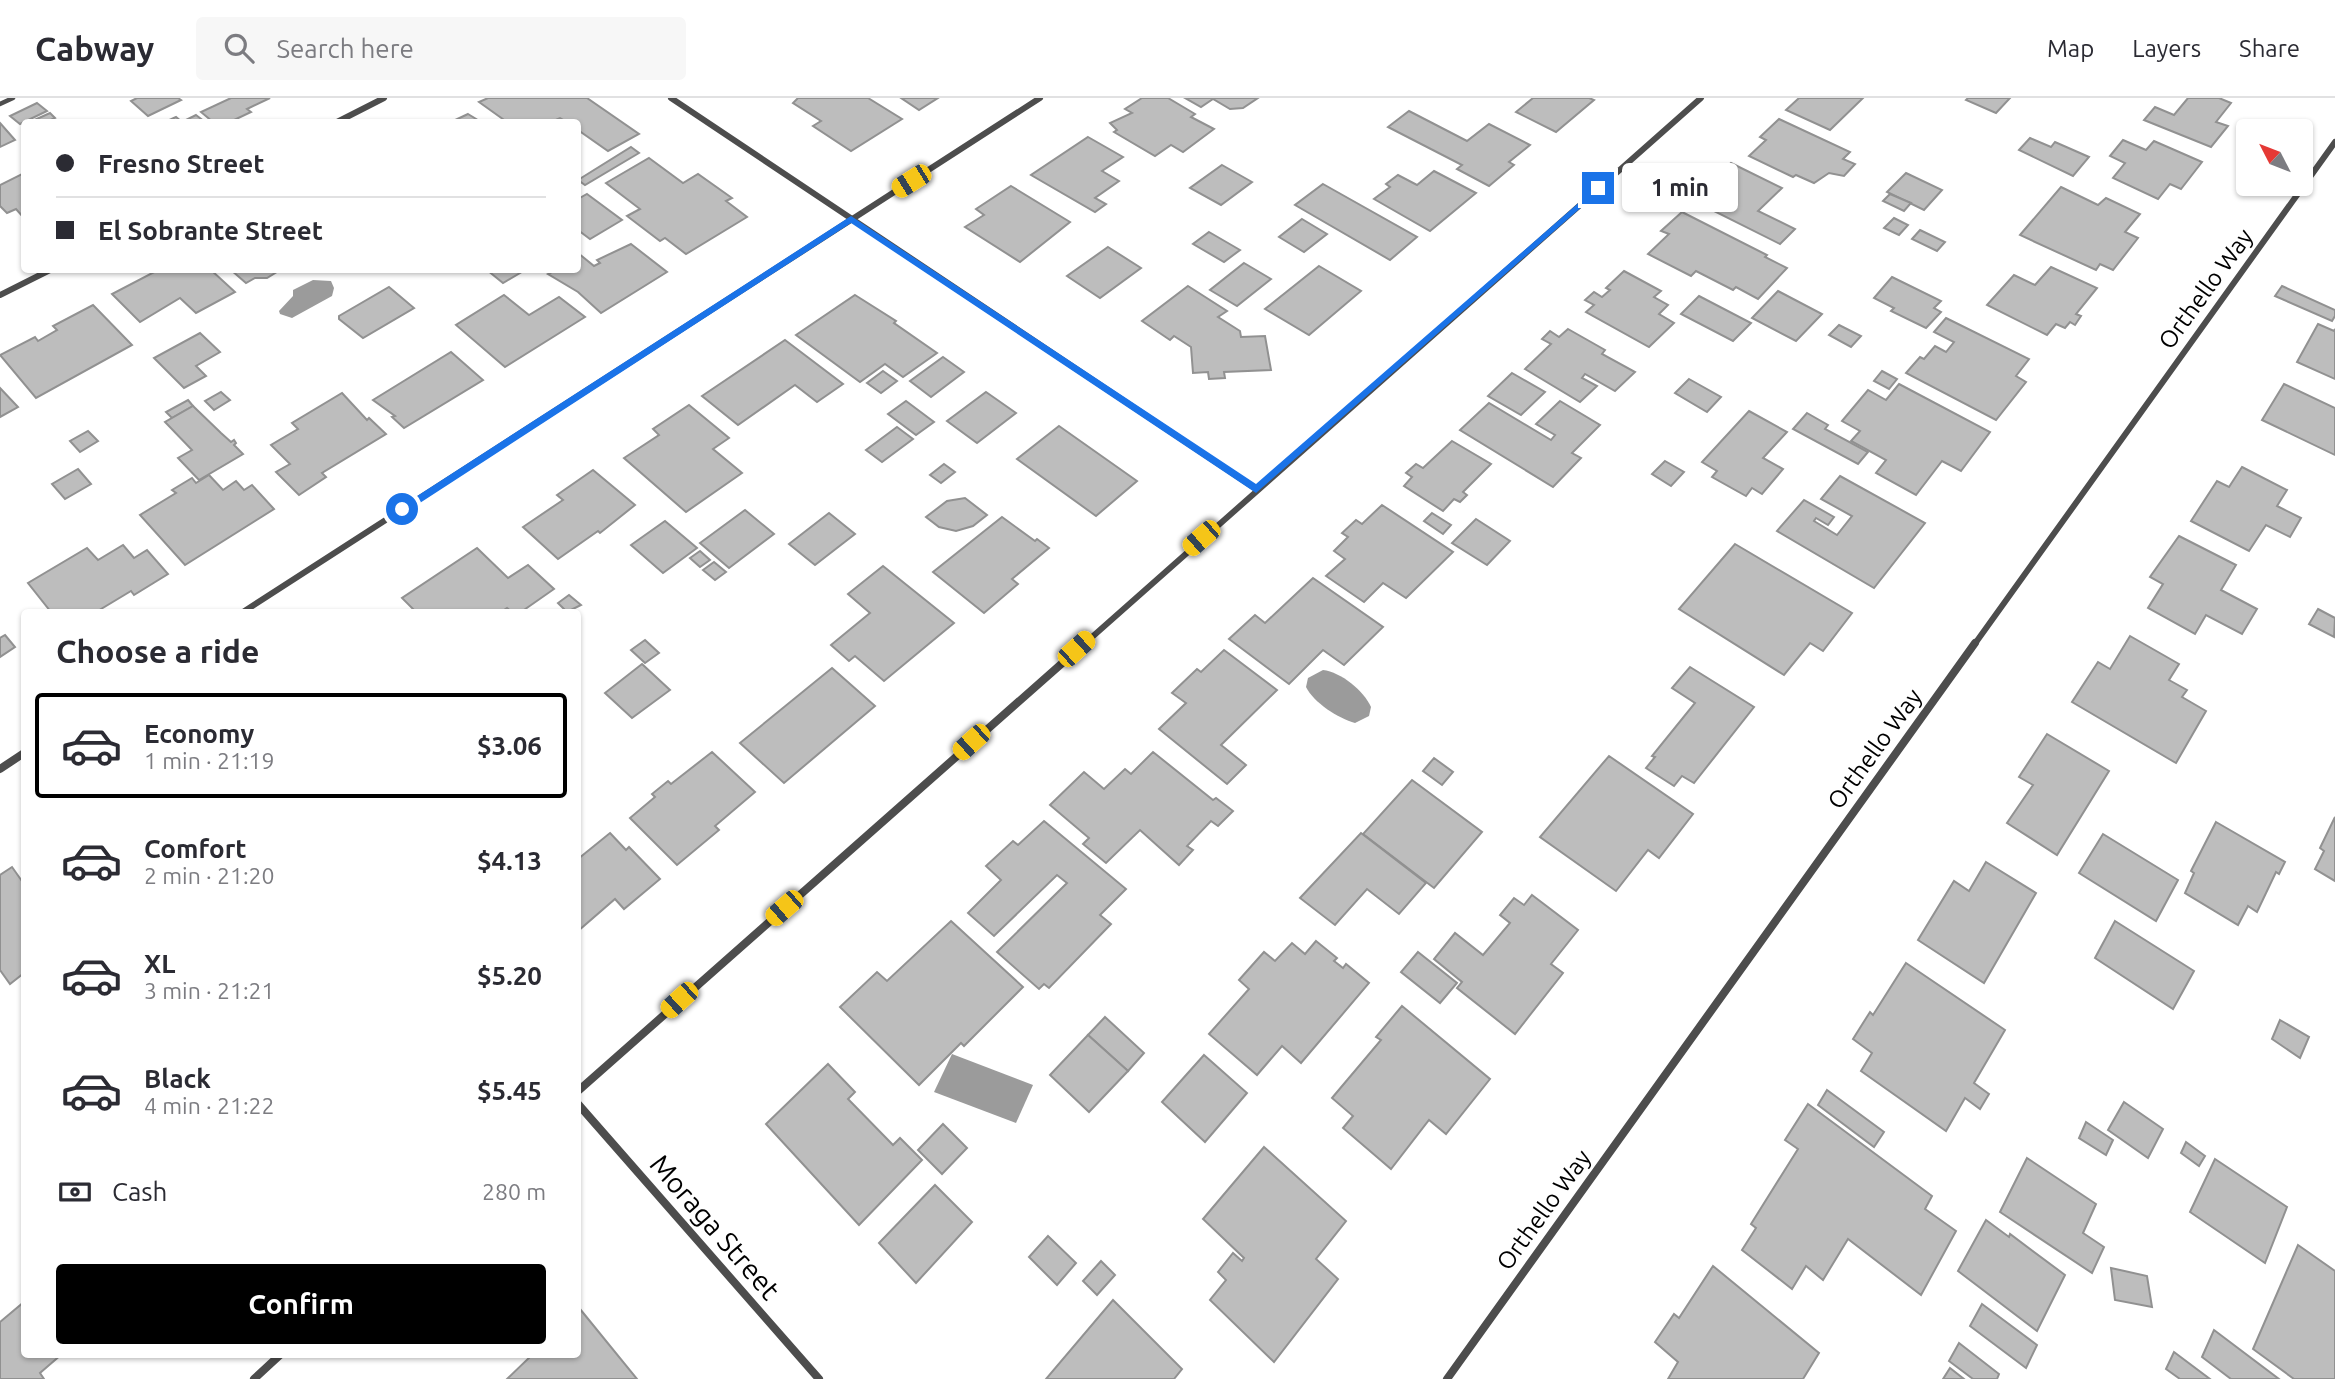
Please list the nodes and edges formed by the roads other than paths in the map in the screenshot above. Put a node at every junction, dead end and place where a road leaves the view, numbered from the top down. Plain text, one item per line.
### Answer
1 (13, 98) edge
2 (384, 98) edge
3 (671, 98) edge
4 (1040, 98) edge
5 (1700, 98) edge
6 (0, 104) edge
7 (343, 119) edge
8 (2335, 142) edge
9 (851, 219) junction
10 (44, 273) edge
11 (0, 295) edge
12 (1256, 489) junction
13 (248, 609) edge
14 (21, 756) edge
15 (0, 769) edge
16 (581, 1088) edge
17 (581, 1107) edge
18 (277, 1358) edge
19 (254, 1379) edge
20 (818, 1379) edge
21 (1447, 1379) edge

1 - 6 lane
2 - 7 street
3 - 9 street
4 - 9 street
5 - 12 street
8 - 21 street, Orthello Way
9 - 12 street
9 - 13 street
10 - 11 street
12 - 16 street
14 - 15 street
17 - 20 street, Moraga Street
18 - 19 street

